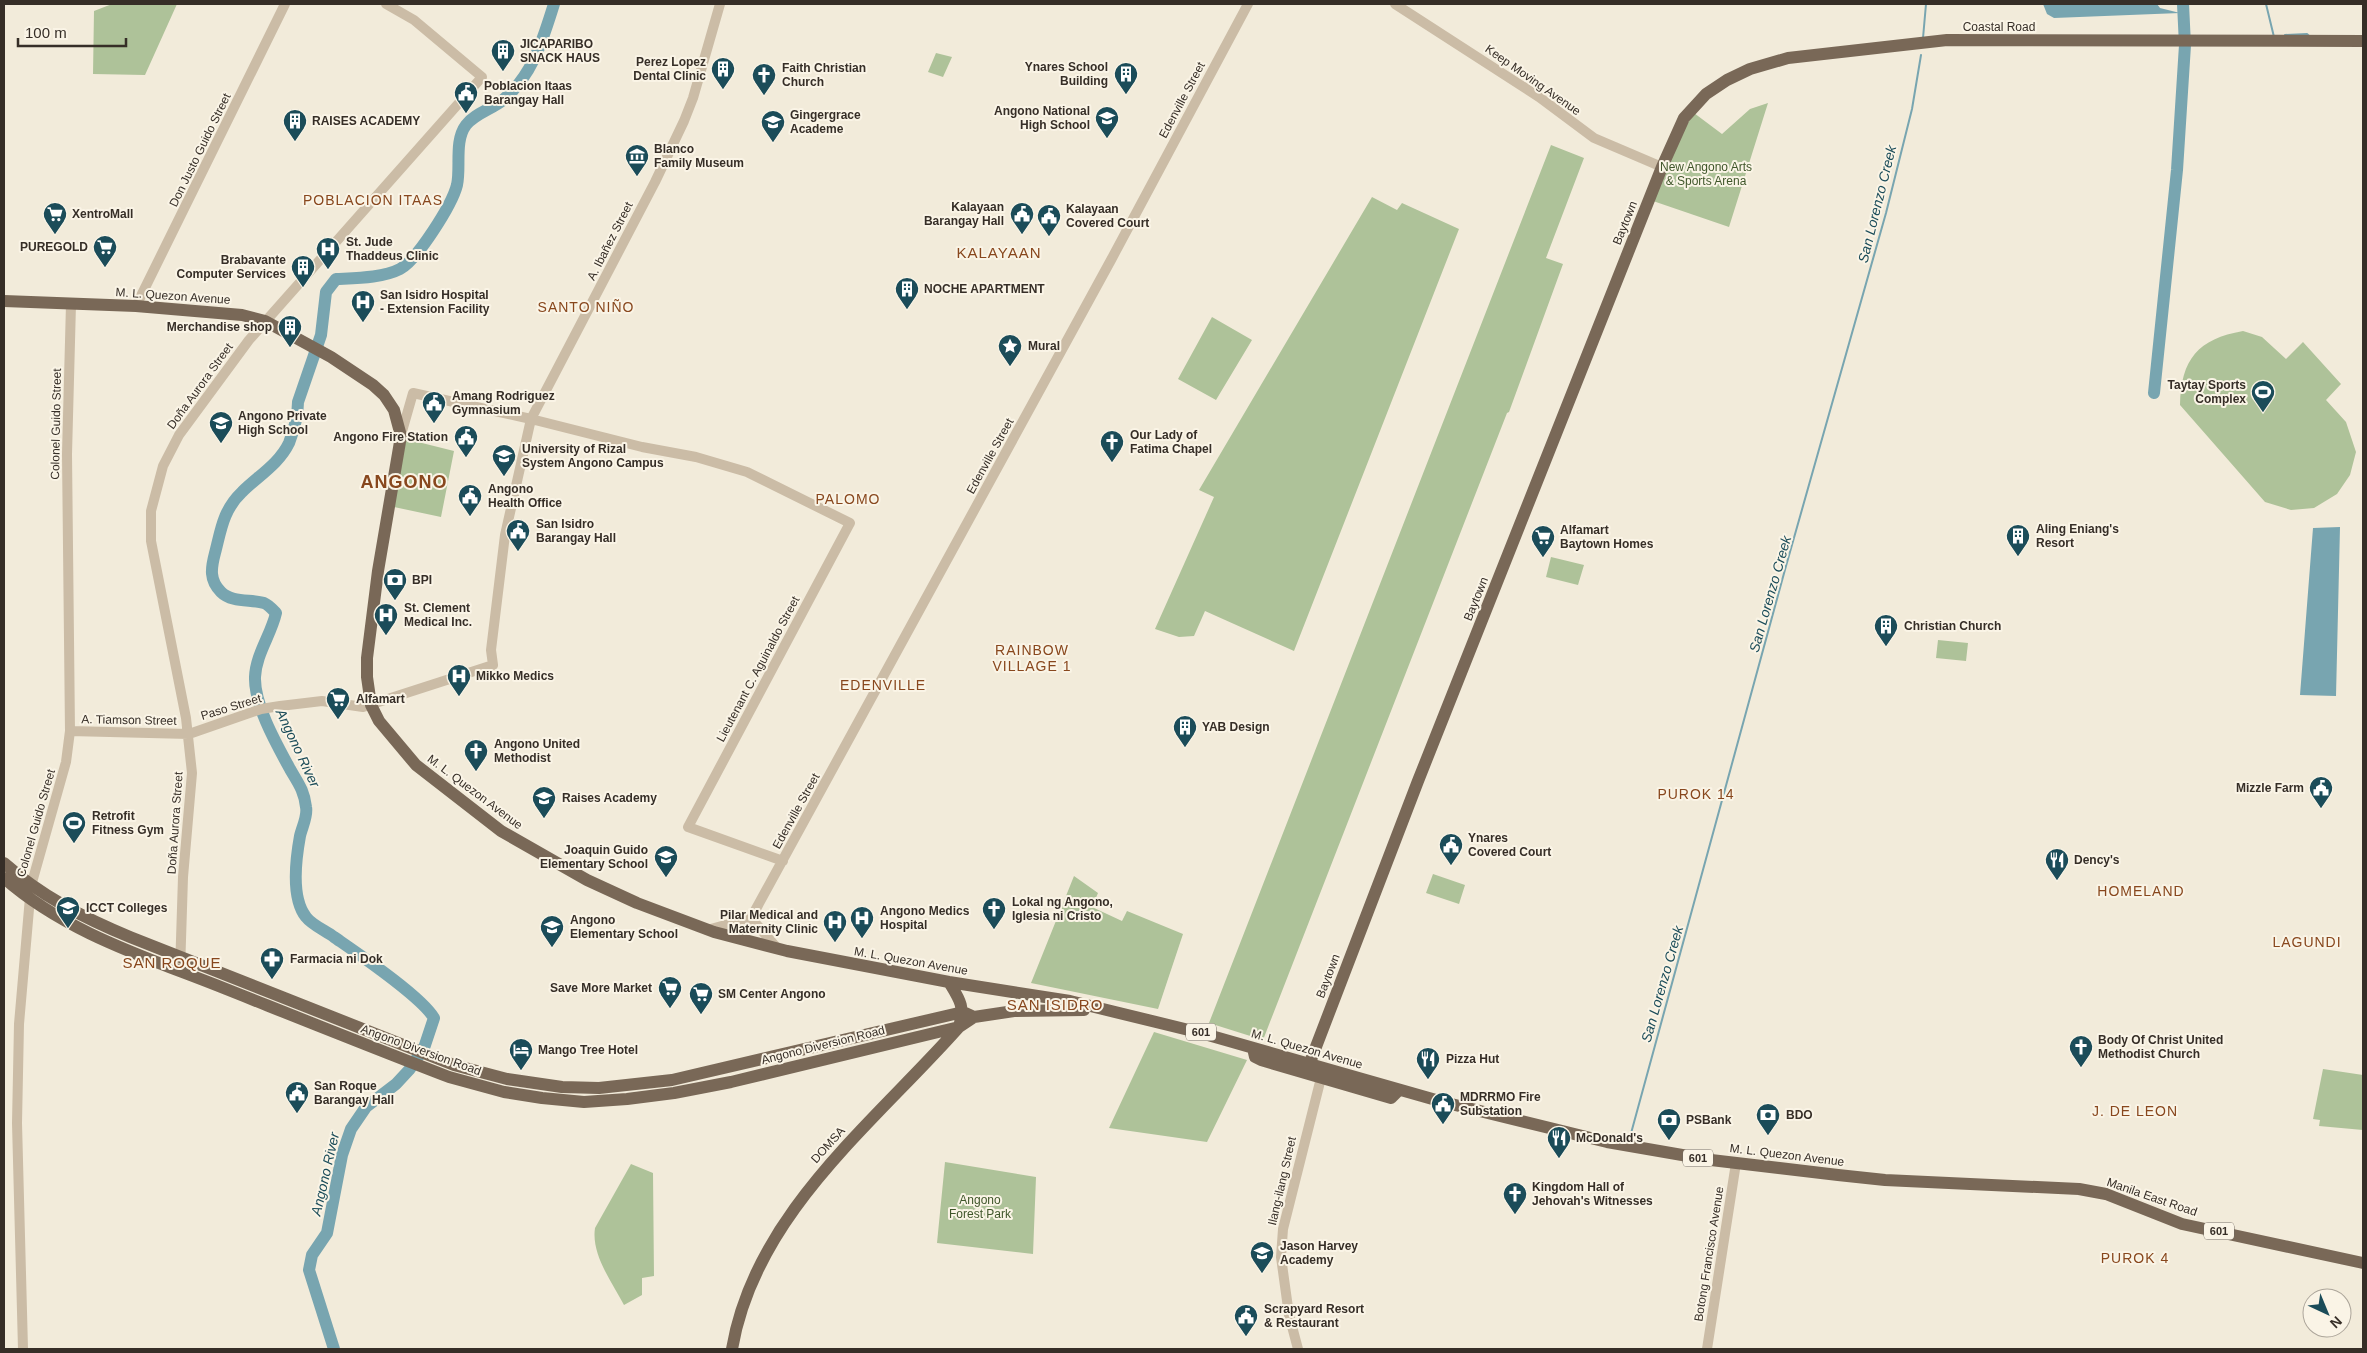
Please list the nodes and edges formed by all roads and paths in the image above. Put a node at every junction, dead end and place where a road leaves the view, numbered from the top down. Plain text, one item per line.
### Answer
1 (285, 4) edge
2 (386, 4) edge
3 (720, 4) edge
4 (1248, 4) edge
5 (1395, 4) edge
6 (2363, 41) edge
7 (1671, 144) joint
8 (1662, 167) junction
9 (4, 301) edge
10 (71, 304) junction
11 (136, 306) junction
12 (265, 321) junction
13 (531, 419) junction
14 (401, 436) junction
15 (493, 665) joint
16 (371, 705) junction
17 (70, 731) junction
18 (188, 734) junction
19 (783, 861) junction
20 (4, 863) edge
21 (4, 878) edge
22 (31, 893) junction
23 (751, 918) junction
24 (706, 930) junction
25 (777, 948) junction
26 (180, 964) junction
27 (948, 982) junction
28 (1106, 1010) junction
29 (968, 1014) junction
30 (959, 1027) junction
31 (876, 1040) junction
32 (1253, 1048) junction
33 (1309, 1065) junction
34 (451, 1071) junction
35 (1322, 1078) junction
36 (507, 1079) junction
37 (579, 1088) junction
38 (1399, 1090) junction
39 (504, 1092) junction
40 (578, 1102) junction
41 (1736, 1163) junction
42 (2079, 1189) joint
43 (2363, 1263) edge
44 (23, 1349) edge
45 (732, 1349) edge
46 (1298, 1349) edge
47 (1707, 1349) edge

1 - 11 street, Don Justo Guido Street
2 - 12 street, Doña Aurora Street
3 - 13 street, A. Ibañez Street
4 - 19 street, Edenville Street
5 - 8 street, Keep Moving Avenue
6 - 7 main road, Coastal Road
7 - 8 main road, Baytown
8 - 33 main road, Baytown
9 - 10 main road, M. L. Quezon Avenue / 601
10 - 11 main road, M. L. Quezon Avenue / 601
10 - 17 street, Colonel Guido Street
11 - 12 main road, M. L. Quezon Avenue / 601
12 - 14 main road, M. L. Quezon Avenue / 601
12 - 18 street, Doña Aurora Street
13 - 14 street
13 - 15 street, A. Ibañez Street
13 - 19 street, Lieutenant C. Aguinaldo Street
14 - 16 main road, M. L. Quezon Avenue / 601
15 - 16 street, Paso Street
16 - 18 street, Paso Street
16 - 24 main road, M. L. Quezon Avenue / 601
17 - 18 street, A. Tiamson Street
17 - 22 street, Colonel Guido Street
18 - 26 street, Doña Aurora Street
19 - 23 street, Edenville Street
20 - 22 main road, Angono Diversion Road
21 - 22 main road, Angono Diversion Road
22 - 26 main road, Angono Diversion Road
22 - 44 street, Colonel Guido Street
23 - 24 street
23 - 25 street
24 - 25 main road, M. L. Quezon Avenue / 601
25 - 27 main road, M. L. Quezon Avenue / 601
26 - 34 main road, Angono Diversion Road
27 - 28 main road, M. L. Quezon Avenue / 601
27 - 29 main road
28 - 29 main road, Angono Diversion Road
28 - 32 main road, M. L. Quezon Avenue / 601
29 - 30 main road, DOMSA
29 - 31 main road, Angono Diversion Road
30 - 31 main road, Angono Diversion Road
30 - 45 main road, DOMSA
31 - 37 main road, Angono Diversion Road
31 - 40 main road, Angono Diversion Road
32 - 33 main road, M. L. Quezon Avenue / 601
32 - 35 main road
33 - 38 main road, M. L. Quezon Avenue / 601
34 - 36 main road, Angono Diversion Road
34 - 39 main road, Angono Diversion Road
35 - 38 main road
35 - 46 street, Ilang-ilang Street
36 - 37 main road, Angono Diversion Road
36 - 39 main road
37 - 40 main road
38 - 41 main road, M. L. Quezon Avenue / 601
39 - 40 main road, Angono Diversion Road
41 - 42 main road, M. L. Quezon Avenue / 601
41 - 47 street, Botong Francisco Avenue
42 - 43 main road, Manila East Road / 601

